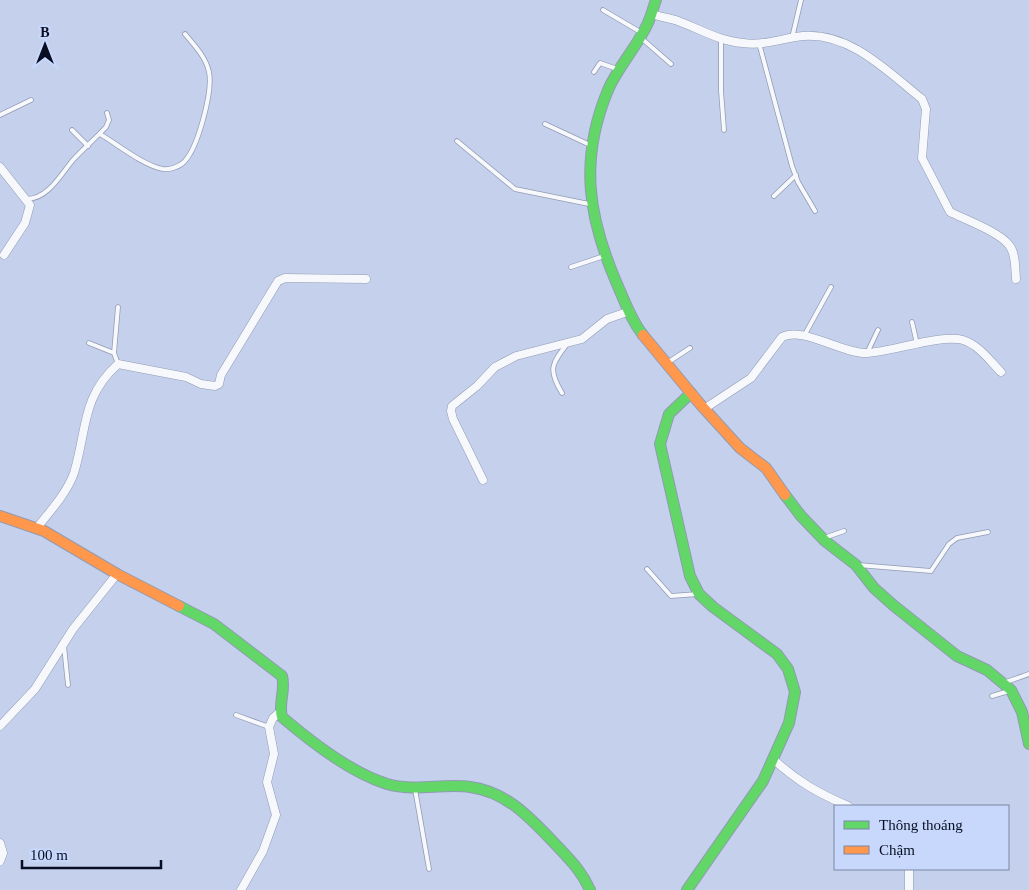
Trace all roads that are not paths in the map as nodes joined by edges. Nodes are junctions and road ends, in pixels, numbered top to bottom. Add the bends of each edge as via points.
1 (656, 0) edge
2 (801, 0) edge
3 (602, 10) dead end
4 (652, 14) junction
5 (184, 34) dead end
6 (641, 35) junction
7 (792, 38) junction
8 (721, 39) junction
9 (759, 43) junction
10 (672, 64) dead end
11 (618, 70) junction
12 (594, 72) dead end
13 (31, 100) dead end
14 (107, 113) dead end
15 (0, 115) edge
16 (545, 124) dead end
17 (72, 130) dead end
18 (724, 130) dead end
19 (100, 134) junction
20 (457, 141) dead end
21 (591, 145) junction
22 (88, 146) junction
23 (0, 166) edge
24 (796, 175) junction
25 (774, 196) dead end
26 (27, 199) junction
27 (591, 204) junction
28 (815, 211) dead end
29 (4, 255) dead end
30 (604, 256) junction
31 (571, 267) dead end
32 (366, 279) dead end
33 (1016, 280) dead end
34 (831, 287) dead end
35 (118, 307) dead end
36 (630, 312) junction
37 (912, 322) dead end
38 (878, 330) dead end
39 (804, 336) junction
40 (89, 343) dead end
41 (568, 343) junction
42 (916, 344) junction
43 (690, 348) dead end
44 (114, 353) junction
45 (867, 353) junction
46 (118, 364) junction
47 (666, 364) junction
48 (1001, 372) dead end
49 (562, 393) dead end
50 (691, 393) junction
51 (704, 409) junction
52 (483, 480) dead end
53 (0, 516) edge
54 (37, 528) junction
55 (844, 531) dead end
56 (988, 532) dead end
57 (822, 538) junction
58 (856, 565) junction
59 (647, 569) dead end
60 (117, 574) junction
61 (699, 594) junction
62 (63, 644) junction
63 (1029, 674) edge
64 (68, 685) dead end
65 (1007, 687) junction
66 (992, 696) dead end
67 (280, 712) junction
68 (236, 715) dead end
69 (0, 726) edge
70 (269, 727) junction
71 (1029, 744) edge
72 (773, 759) junction
73 (415, 789) junction
74 (846, 805) edge
75 (0, 843) edge
76 (0, 861) edge
77 (429, 869) dead end
78 (909, 870) edge
79 (241, 890) edge
80 (590, 890) edge
81 (687, 890) edge
82 (908, 890) edge

1 - 4 street
2 - 7 lane
3 - 6 lane
4 - 6 street
4 - 8 street
5 - 19 lane via 201,54 211,81 204,116 184,162 164,170
6 - 10 lane
6 - 11 street
7 - 9 street
7 - 33 street via 825,37 844,43 861,52 922,99 926,109 922,158 940,189 946,208 1009,245
8 - 9 street via 744,44
8 - 18 lane
9 - 24 lane
11 - 12 lane via 600,63
11 - 21 street via 602,106
13 - 15 lane
14 - 19 lane via 108,122
16 - 21 lane
17 - 22 lane
19 - 22 lane
20 - 27 lane via 514,189
21 - 27 street
22 - 26 lane via 44,192
23 - 26 street
24 - 25 lane
24 - 28 lane
26 - 29 street via 30,205 25,223
27 - 30 street
30 - 31 lane
30 - 36 street
32 - 46 street via 278,280 215,386
34 - 39 lane
35 - 44 lane
36 - 41 street via 607,320 582,339
36 - 47 street via 639,332
37 - 42 lane
38 - 45 lane
39 - 45 street
39 - 51 street via 789,334 782,337 751,378
40 - 44 lane
41 - 49 lane via 555,359 553,367 554,379
41 - 52 street via 516,356 502,363 452,406 454,419
42 - 45 street
42 - 48 street via 964,340 980,350
43 - 47 lane
44 - 46 lane
46 - 54 street via 101,383 87,412 70,483
47 - 50 street
50 - 51 street
50 - 61 street via 670,410 662,426 660,444 684,555
51 - 57 street via 740,448 766,468 801,516
53 - 54 street
54 - 60 street
55 - 57 lane
56 - 58 lane via 957,538 949,544 931,571
57 - 58 street
58 - 65 street via 893,605 957,656 987,670
59 - 61 lane via 671,596
60 - 62 street
60 - 67 street via 214,624 278,671 285,685
61 - 72 street via 777,654 788,668 795,692 794,706
62 - 64 lane
62 - 69 street via 35,689
63 - 65 lane
65 - 66 lane
65 - 71 street via 1022,712
67 - 70 street
67 - 73 street via 290,725 367,775 386,784
68 - 70 lane
70 - 79 street via 274,754 267,782 276,815 263,851
72 - 74 street via 810,789
72 - 81 street via 763,781
73 - 77 lane
73 - 80 street via 470,787 500,796 531,818 572,859
75 - 76 street via 3,853
78 - 82 street

